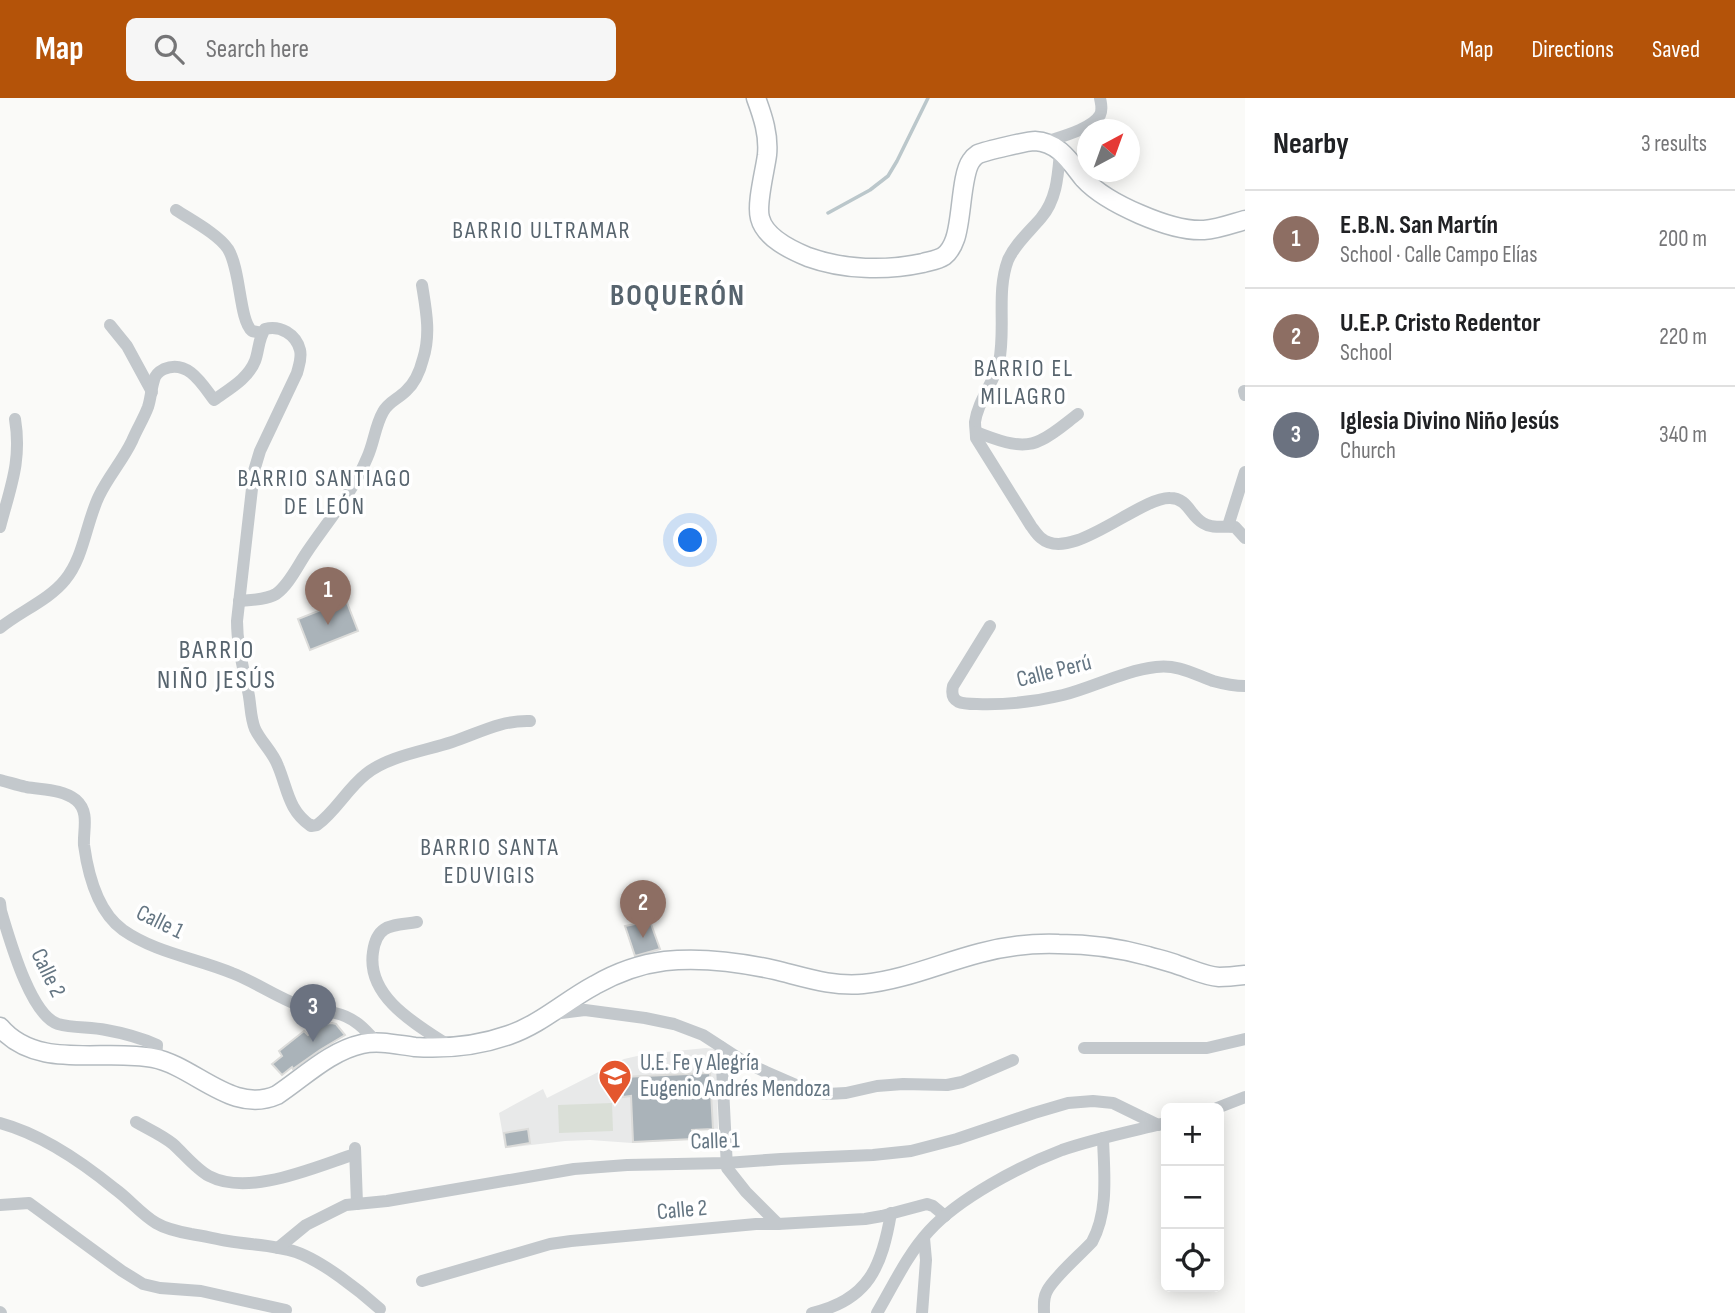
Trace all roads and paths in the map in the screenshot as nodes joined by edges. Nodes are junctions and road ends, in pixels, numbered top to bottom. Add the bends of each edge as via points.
1 (756, 98) edge
2 (1100, 98) edge
3 (1053, 147) junction
4 (176, 210) dead end
5 (1245, 220) edge
6 (422, 285) dead end
7 (110, 325) dead end
8 (262, 333) junction
9 (152, 393) junction
10 (1078, 414) dead end
11 (15, 419) dead end
12 (976, 432) junction
13 (1245, 472) edge
14 (1228, 526) junction
15 (0, 527) edge
16 (1245, 538) edge
17 (239, 601) junction
18 (990, 626) dead end
19 (0, 628) edge
20 (1245, 686) edge
21 (530, 721) dead end
22 (0, 780) edge
23 (0, 903) edge
24 (417, 922) dead end
25 (1245, 975) edge
26 (549, 1015) junction
27 (0, 1027) edge
28 (1245, 1039) edge
29 (377, 1043) junction
30 (721, 1047) junction
31 (452, 1048) junction
32 (1084, 1048) dead end
33 (156, 1058) junction
34 (1013, 1060) dead end
35 (1245, 1097) edge
36 (1224, 1105) edge
37 (136, 1122) dead end
38 (0, 1123) edge
39 (1161, 1124) edge
40 (1161, 1124) edge
41 (1103, 1138) junction
42 (726, 1163) junction
43 (357, 1204) junction
44 (0, 1205) edge
45 (891, 1213) junction
46 (945, 1216) junction
47 (778, 1224) junction
48 (924, 1238) junction
49 (278, 1248) junction
50 (422, 1281) dead end
51 (380, 1309) dead end
52 (286, 1310) dead end
53 (811, 1313) edge
54 (877, 1313) edge
55 (922, 1313) edge
56 (1044, 1313) edge

1 - 3 main road via 767,136 759,209 764,228 780,243 828,263 892,267 945,256 955,241 966,174 974,157 1034,141
2 - 3 street via 1099,116
3 - 5 main road via 1085,180 1141,215 1201,230
3 - 12 street via 1058,176 1051,204 1005,270 999,359 975,423
4 - 8 street via 228,248 246,322 252,331
6 - 17 street via 428,331 418,375 383,411 366,460 347,495 280,590 267,598
7 - 9 street
8 - 9 street via 253,366 215,400 186,368 157,374
8 - 17 street via 281,328 296,342 300,361 254,471
9 - 19 street via 131,444 98,497 65,581
10 - 12 street via 1032,444 1004,442
11 - 15 street via 18,451
12 - 14 street via 1031,526 1048,543 1068,543 1156,500 1170,498 1181,500 1203,524
13 - 14 street
14 - 16 street
17 - 21 street via 237,636 251,718 276,761 290,803 311,826 382,764 488,727
18 - 20 street, Calle Perú via 953,686 954,699 961,704 1034,701 1171,666
22 - 29 street, Calle 1 via 57,791 79,802 84,809 86,859 93,883 104,908 124,930 309,1009 349,1017
23 - 33 street, Calle 2 via 21,973 47,1018 144,1040 157,1045
24 - 31 street via 380,931 373,951 375,979 395,1007
25 - 26 main road via 1218,977 1118,949 1061,944 1003,947 905,976 844,985 720,961 663,961 595,985
26 - 30 street via 585,1010 645,1018 691,1029
26 - 31 main road via 508,1036
27 - 33 main road via 16,1042 44,1053
28 - 32 street via 1207,1048
29 - 31 main road
29 - 33 main road via 330,1057 277,1095 255,1100 221,1092
30 - 34 street via 765,1072 827,1094 903,1084 947,1085
30 - 42 street
35 - 36 street
37 - 43 street via 170,1142 209,1176 230,1181 284,1178 355,1151
38 - 49 street via 62,1152 155,1223 190,1234
39 - 42 street, Calle 1 via 1113,1103 1068,1103 911,1151
40 - 41 street
41 - 46 street via 1060,1151 1006,1176
41 - 56 street via 1104,1198 1097,1234 1046,1292
42 - 43 street, Calle 1 via 574,1169
42 - 47 street via 746,1192
43 - 49 street, Calle 1 via 306,1225
44 - 52 street via 29,1203 143,1284 201,1290
45 - 46 street, Calle 2 via 927,1204
45 - 47 street, Calle 2
45 - 53 street via 881,1258 867,1282 844,1301
46 - 48 street
47 - 50 street, Calle 2 via 571,1241
48 - 54 street
48 - 55 street
49 - 51 street via 316,1262

